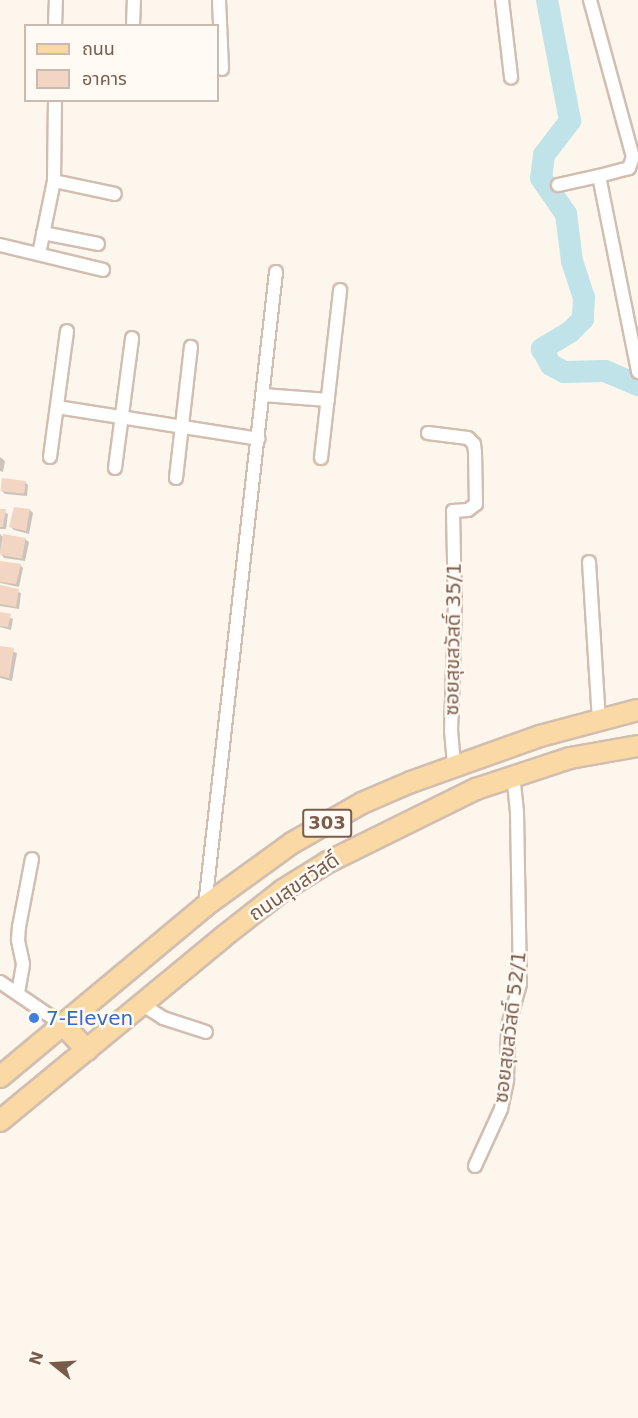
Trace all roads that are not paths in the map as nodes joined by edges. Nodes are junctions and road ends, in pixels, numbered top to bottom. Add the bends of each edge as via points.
1 (56, 0) edge
2 (134, 0) edge
3 (219, 0) edge
4 (502, 0) edge
5 (590, 0) edge
6 (55, 24) edge
7 (133, 24) edge
8 (222, 69) dead end
9 (511, 77) dead end
10 (55, 102) edge
11 (599, 176) junction
12 (54, 181) junction
13 (558, 185) dead end
14 (115, 194) dead end
15 (43, 233) junction
16 (98, 244) dead end
17 (0, 245) edge
18 (39, 254) junction
19 (103, 270) dead end
20 (276, 272) dead end
21 (340, 290) dead end
22 (67, 331) dead end
23 (132, 338) dead end
24 (191, 347) dead end
25 (638, 372) edge
26 (263, 395) junction
27 (328, 400) junction
28 (57, 407) junction
29 (122, 417) junction
30 (182, 427) junction
31 (428, 433) dead end
32 (258, 439) junction
33 (50, 457) dead end
34 (321, 458) dead end
35 (115, 468) dead end
36 (176, 478) dead end
37 (589, 562) dead end
38 (638, 710) edge
39 (598, 719) junction
40 (638, 746) edge
41 (454, 767) junction
42 (513, 776) junction
43 (32, 859) dead end
44 (205, 906) junction
45 (0, 982) edge
46 (18, 993) junction
47 (143, 1005) junction
48 (63, 1024) junction
49 (206, 1032) dead end
50 (87, 1050) junction
51 (0, 1077) edge
52 (0, 1120) edge
53 (476, 1166) dead end

1 - 6 street
2 - 7 street
3 - 8 street
4 - 9 street
5 - 11 street via 633,157 629,168
10 - 12 street
11 - 13 street
11 - 25 street
12 - 14 street
12 - 15 street
15 - 16 street
15 - 18 street
17 - 18 street
18 - 19 street
20 - 26 street
21 - 27 street
22 - 28 street
23 - 29 street
24 - 30 street
26 - 27 street
26 - 32 street
27 - 34 street
28 - 29 street
28 - 33 street
29 - 30 street
29 - 35 street
30 - 32 street
30 - 36 street
31 - 41 street, ซอยสุขสวัสดิ์ 35/1 via 468,438 474,444 476,504 468,510 453,511
32 - 44 street
37 - 39 street
38 - 39 main road, ถนนสุขสวัสดิ์ / 303
39 - 41 main road, ถนนสุขสวัสดิ์ / 303
40 - 42 main road, ถนนสุขสวัสดิ์ / 303 via 570,758
41 - 44 main road, ถนนสุขสวัสดิ์ / 303 via 362,803 292,843
42 - 47 main road, ถนนสุขสวัสดิ์ / 303 via 436,808 328,862 257,910
42 - 53 street, ซอยสุขสวัสดิ์ 52/1 via 518,813 520,984 508,1026 507,1080 501,1109
43 - 46 street via 19,927 23,964
44 - 48 main road, ถนนสุขสวัสดิ์ / 303
45 - 46 street
46 - 48 street
47 - 49 street via 163,1018
47 - 50 main road, ถนนสุขสวัสดิ์ / 303
48 - 50 main road
48 - 51 main road, ถนนสุขสวัสดิ์ / 303
50 - 52 main road, ถนนสุขสวัสดิ์ / 303

